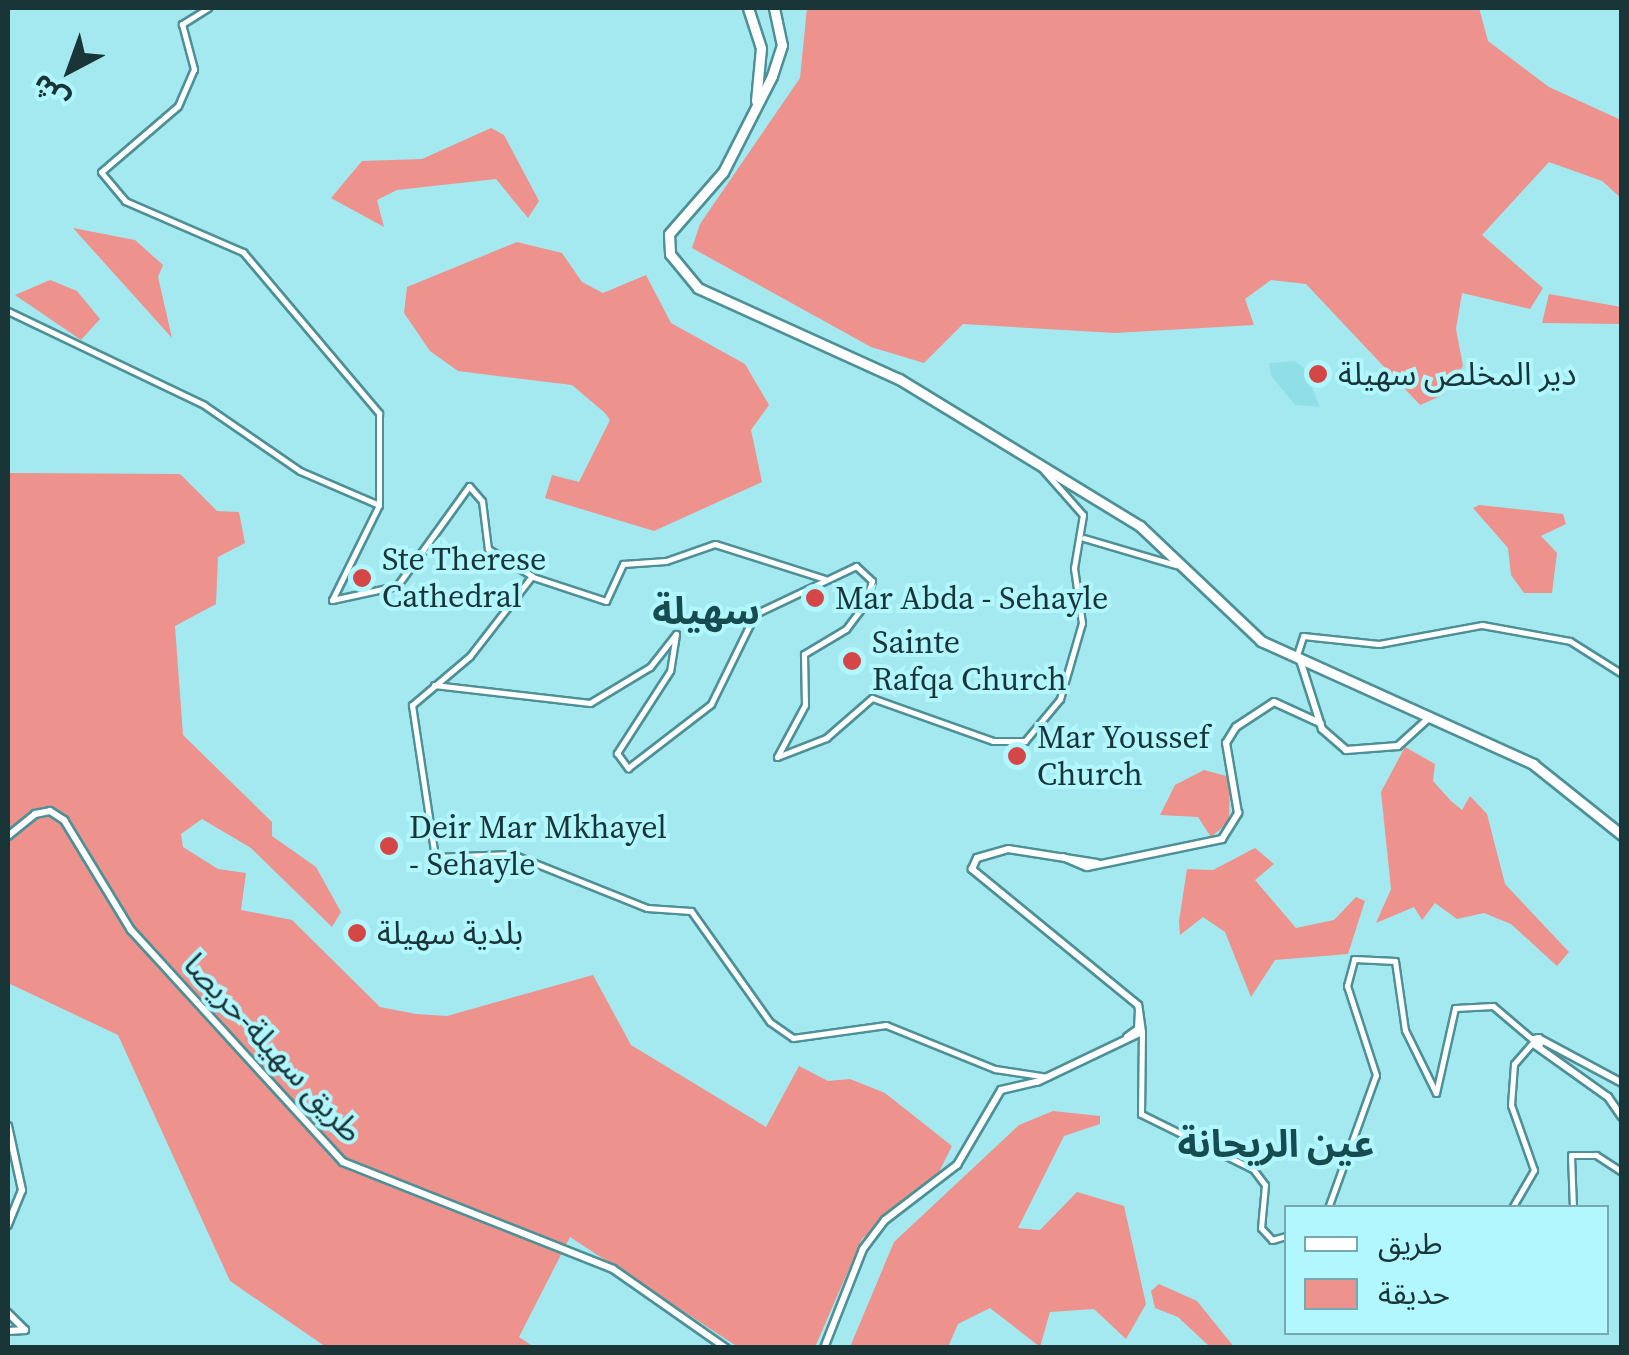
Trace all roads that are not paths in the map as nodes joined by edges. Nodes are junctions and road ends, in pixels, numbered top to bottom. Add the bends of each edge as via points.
1 (208, 8) edge
2 (748, 8) edge
3 (774, 8) edge
4 (760, 68) junction
5 (772, 76) junction
6 (754, 108) junction
7 (8, 311) edge
8 (1038, 464) junction
9 (379, 506) junction
10 (1084, 538) junction
11 (1182, 566) junction
12 (532, 576) junction
13 (825, 579) junction
14 (1298, 659) junction
15 (1622, 674) edge
16 (431, 685) junction
17 (1430, 717) junction
18 (1320, 723) junction
19 (1622, 835) edge
20 (8, 836) edge
21 (1138, 1033) junction
22 (1536, 1042) junction
23 (1048, 1077) junction
24 (1622, 1083) edge
25 (1622, 1116) edge
26 (8, 1126) edge
27 (1622, 1172) edge
28 (1329, 1205) edge
29 (1513, 1205) edge
30 (1573, 1205) edge
31 (8, 1225) edge
32 (1284, 1237) edge
33 (8, 1312) edge
34 (8, 1331) edge
35 (726, 1348) edge
36 (824, 1348) edge

1 - 9 street via 182,24 194,69 178,106 140,144 104,162 102,177 125,201 227,241 264,273 379,413
2 - 4 highway
3 - 5 highway via 782,45
4 - 5 highway
4 - 6 highway
5 - 6 highway
6 - 8 highway via 723,172 668,234 670,254 686,276 726,306 876,366
7 - 9 street via 204,405 300,470
8 - 10 street via 1081,509
8 - 11 highway via 1140,526
9 - 12 street via 332,588 335,602 397,586 469,486 482,501 488,550
10 - 11 street
10 - 13 street via 1074,568 1082,623 1066,679 1043,727 1017,744 872,698 826,738 778,758 805,705 802,658 852,624 872,582 856,566
11 - 14 highway via 1252,634
12 - 13 street via 606,601 623,564 666,561 715,544
12 - 16 street via 470,656
13 - 16 street via 755,614 711,704 628,768 618,754 673,664 673,633 650,667 590,703 565,706
14 - 15 street via 1303,636 1379,644 1482,625 1570,640
14 - 17 highway
14 - 18 main road
16 - 23 street via 410,718 435,857 512,854 646,908 691,911 770,1022 793,1038 886,1025 995,1069
17 - 18 main road via 1398,746 1359,752 1336,745
17 - 19 highway via 1546,771
18 - 21 main road via 1274,702 1231,733 1238,813 1222,839 1077,866 1062,856 1008,849 977,858 972,869 1138,1004
20 - 35 main road, طريق سهيلة-حريصا via 35,814 50,811 64,820 131,930 342,1162 612,1269
21 - 23 main road
21 - 32 street via 1146,1042 1141,1114 1253,1169 1264,1180 1261,1228 1272,1240
22 - 24 main road
22 - 25 main road via 1544,1055 1595,1086
22 - 28 street via 1493,1006 1455,1008 1436,1093 1405,1030 1395,961 1354,960 1346,986 1376,1075
22 - 29 street via 1514,1064 1511,1106 1534,1162
23 - 36 main road via 1002,1090 957,1165 885,1220 854,1267
26 - 31 main road via 22,1200
27 - 30 street via 1596,1155 1571,1155
33 - 34 main road via 25,1330

